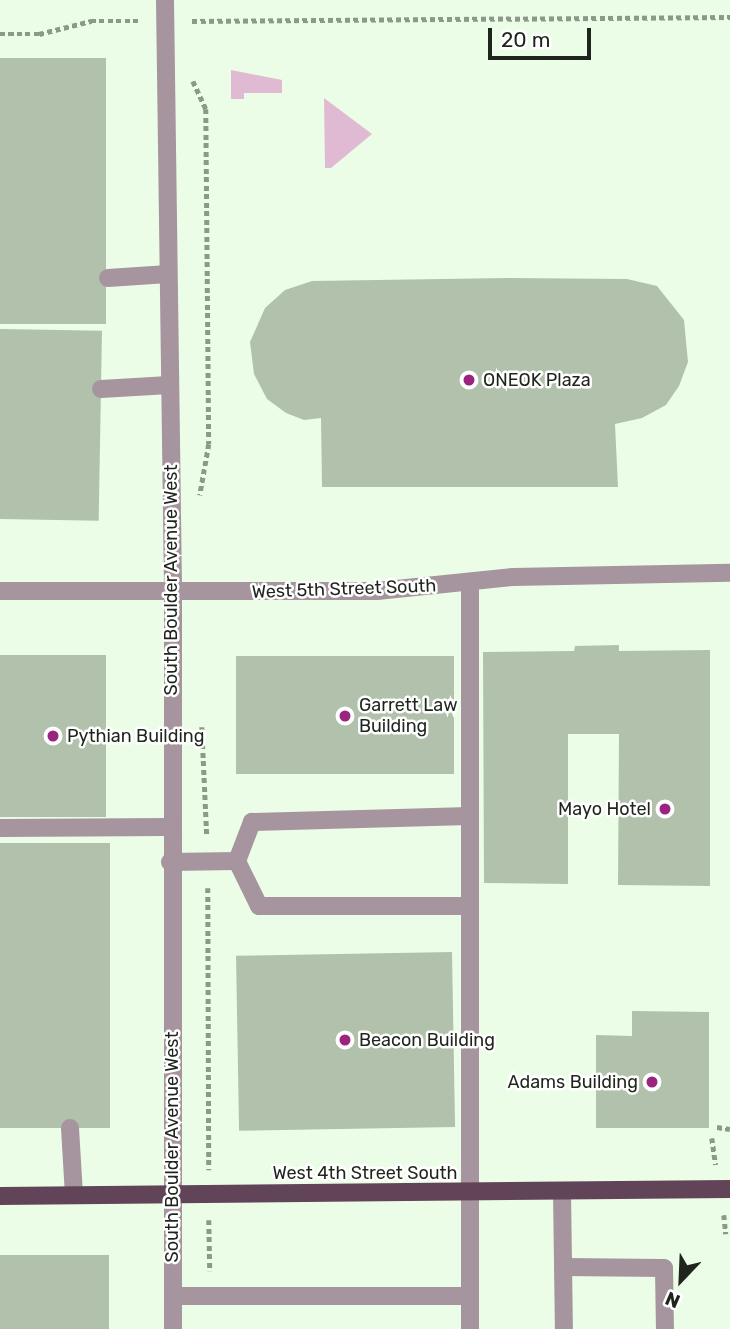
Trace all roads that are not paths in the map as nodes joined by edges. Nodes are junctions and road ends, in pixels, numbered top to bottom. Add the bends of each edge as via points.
1 (165, 0) edge
2 (168, 274) junction
3 (107, 278) dead end
4 (169, 385) junction
5 (101, 389) dead end
6 (730, 573) edge
7 (470, 583) junction
8 (0, 591) edge
9 (173, 591) junction
10 (469, 816) junction
11 (170, 827) junction
12 (0, 828) edge
13 (237, 861) junction
14 (170, 862) junction
15 (468, 906) junction
16 (71, 1128) dead end
17 (730, 1189) edge
18 (562, 1192) junction
19 (471, 1194) junction
20 (74, 1195) junction
21 (174, 1195) junction
22 (0, 1196) edge
23 (563, 1267) junction
24 (173, 1296) junction
25 (469, 1296) junction
26 (173, 1329) edge
27 (470, 1329) edge
28 (564, 1329) edge
29 (665, 1329) edge

1 - 2 street, South Boulder Avenue West
2 - 3 street
2 - 4 street, South Boulder Avenue West
4 - 5 street
4 - 9 street, South Boulder Avenue West
6 - 7 street, West 5th Street South via 513,577
7 - 9 street, West 5th Street South via 377,591
7 - 10 street
8 - 9 street, West 5th Street South
9 - 11 street, South Boulder Avenue West
10 - 13 street via 252,822
10 - 15 street
11 - 12 street
11 - 14 street, South Boulder Avenue West
13 - 14 street
13 - 15 street via 259,906
14 - 21 street, South Boulder Avenue West
15 - 19 street
16 - 20 street
17 - 18 main road, West 4th Street South
18 - 19 main road, West 4th Street South
18 - 23 street
19 - 21 main road, West 4th Street South
19 - 25 street
20 - 21 main road, West 4th Street South
20 - 22 main road, West 4th Street South
21 - 24 street, South Boulder Avenue West
23 - 28 street
23 - 29 street via 664,1268
24 - 25 street
24 - 26 street, South Boulder Avenue West
25 - 27 street

